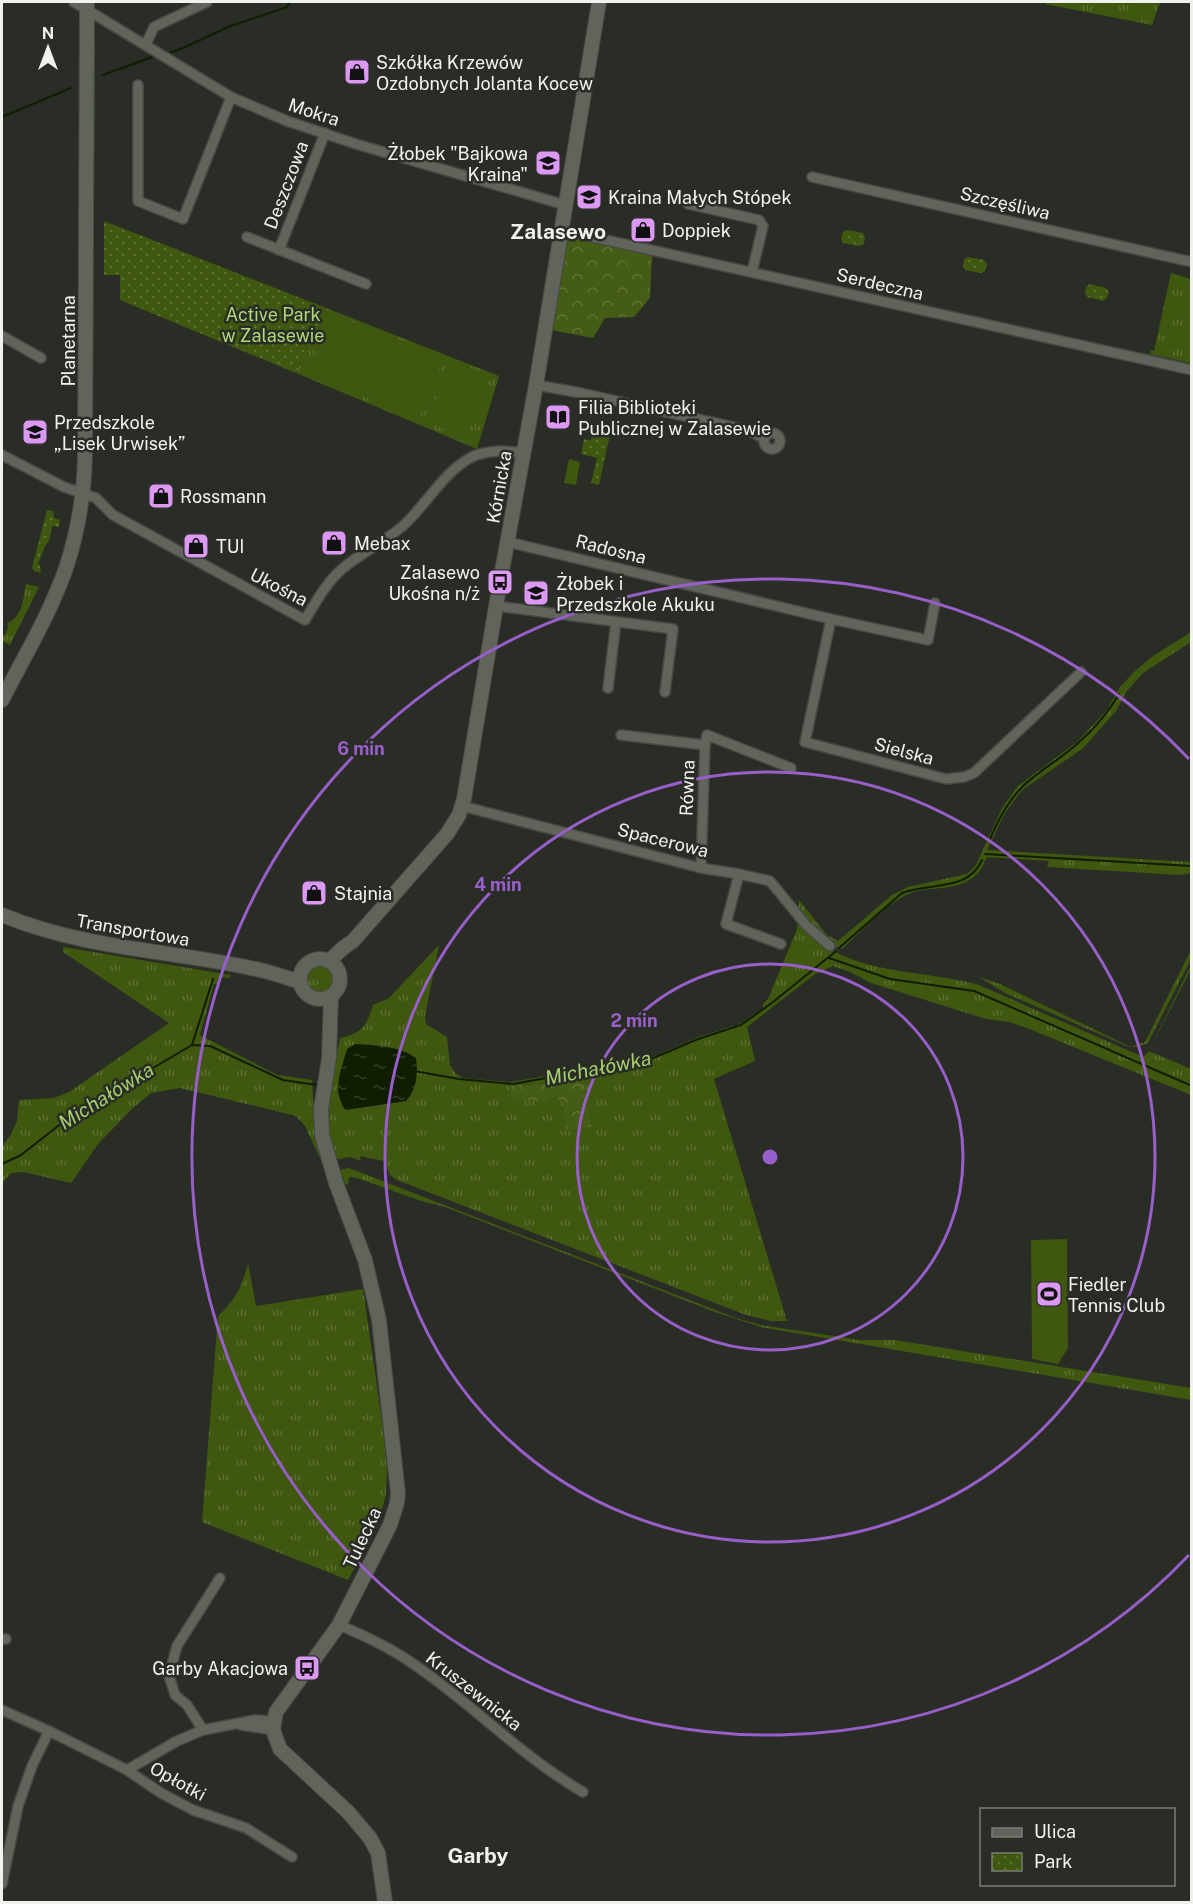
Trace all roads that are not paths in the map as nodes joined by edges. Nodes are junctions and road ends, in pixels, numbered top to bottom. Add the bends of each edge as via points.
1 (74, 2) edge
2 (207, 2) edge
3 (599, 2) edge
4 (87, 6) edge
5 (146, 44) junction
6 (138, 85) dead end
7 (231, 97) junction
8 (325, 132) junction
9 (812, 177) dead end
10 (688, 204) dead end
11 (565, 205) junction
12 (561, 230) junction
13 (247, 237) dead end
14 (279, 250) junction
15 (1191, 262) edge
16 (752, 272) junction
17 (366, 284) dead end
18 (2, 336) edge
19 (42, 358) dead end
20 (1191, 370) edge
21 (536, 386) junction
22 (764, 438) dead end
23 (524, 453) junction
24 (2, 455) edge
25 (83, 494) junction
26 (508, 542) junction
27 (935, 603) dead end
28 (497, 606) junction
29 (831, 619) junction
30 (615, 622) junction
31 (1081, 672) dead end
32 (608, 688) dead end
33 (665, 693) dead end
34 (2, 700) edge
35 (621, 735) dead end
36 (705, 745) junction
37 (791, 768) dead end
38 (462, 806) junction
39 (700, 868) junction
40 (739, 874) junction
41 (2, 915) edge
42 (781, 945) dead end
43 (830, 946) dead end
44 (333, 965) junction
45 (301, 976) junction
46 (324, 998) junction
47 (220, 1578) dead end
48 (339, 1625) junction
49 (2, 1710) edge
50 (273, 1726) junction
51 (203, 1730) junction
52 (49, 1731) junction
53 (127, 1770) junction
54 (583, 1792) dead end
55 (292, 1857) dead end
56 (2, 1884) edge
57 (385, 1902) edge

1 - 4 street, Mokra
2 - 5 street via 154,27
3 - 11 street, Kórnicka
4 - 5 street, Mokra
4 - 25 street, Planetarna
5 - 7 street, Mokra
6 - 7 street via 138,201 183,219
7 - 8 street, Mokra via 292,124
8 - 11 street, Mokra
8 - 14 street, Deszczowa
9 - 15 street, Szczęśliwa
10 - 16 street via 759,220 763,226
11 - 12 street, Kórnicka
12 - 16 street, Serdeczna
12 - 21 street, Kórnicka
13 - 14 street, Deszczowa
14 - 17 street, Deszczowa
16 - 20 street, Serdeczna
18 - 19 street
21 - 22 street via 747,429
21 - 23 street, Kórnicka
23 - 25 street, Ukośna via 489,451 460,465 405,524 335,575 305,620 113,515 96,498
23 - 26 street, Kórnicka
24 - 25 street
25 - 34 street, Planetarna via 65,570
26 - 28 street, Kórnicka
26 - 29 street, Radosna
27 - 29 street, Radosna via 928,640
28 - 30 street
28 - 38 street, Kórnicka
29 - 31 street, Sielska via 805,742 946,779 974,773
30 - 32 street
30 - 33 street via 673,629
35 - 36 street, Równa
36 - 37 street, Równa via 707,735
36 - 39 street, Równa
38 - 39 street, Spacerowa
38 - 44 street, Kórnicka via 447,834
39 - 40 street, Spacerowa
40 - 42 street via 726,924
40 - 43 street, Spacerowa via 770,881 806,925
41 - 45 street, Transportowa via 74,939
44 - 45 street via 317,959 311,961
44 - 46 street via 340,974 340,985
45 - 46 street via 306,993
46 - 48 street, Tulecka via 329,1035 322,1135 366,1260 376,1304 398,1485 390,1525
47 - 51 street via 177,1646 170,1676 175,1695 187,1705
48 - 50 street, Tulecka via 280,1706
48 - 54 street, Kruszewnicka via 409,1660 548,1770
49 - 52 street, Opłotki
50 - 51 street via 255,1720
50 - 57 street via 280,1749 348,1812 376,1847
51 - 53 street
52 - 53 street, Opłotki
52 - 56 street via 18,1806
53 - 55 street, Opłotki via 192,1810 246,1828

